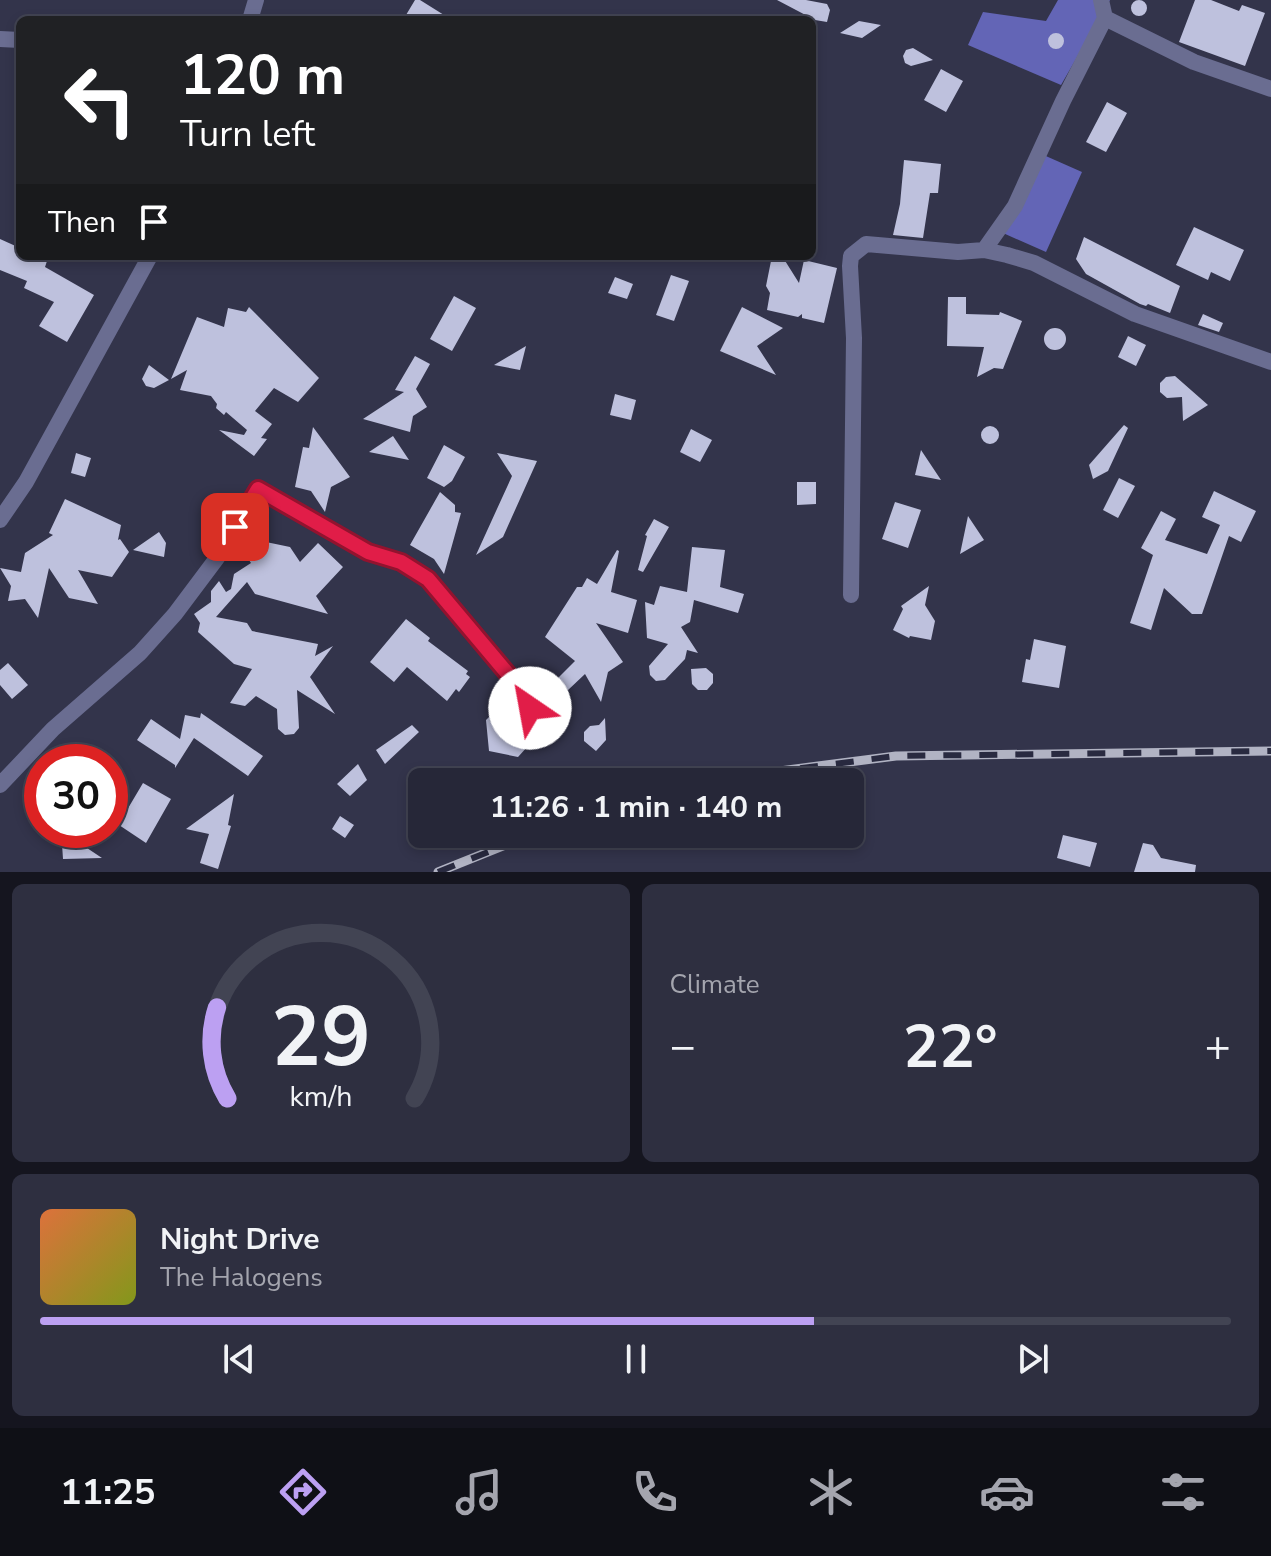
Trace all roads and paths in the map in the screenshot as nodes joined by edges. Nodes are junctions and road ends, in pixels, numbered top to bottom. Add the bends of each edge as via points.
1 (1101, 0) edge
2 (1105, 18) junction
3 (1271, 89) edge
4 (984, 250) junction
5 (148, 260) edge
6 (1271, 362) edge
7 (0, 520) edge
8 (851, 595) dead end
9 (542, 734) dead end
10 (0, 785) edge

1 - 2 street
2 - 3 street via 1194,62
2 - 4 street via 1015,206
4 - 6 street via 1034,263 1135,314
4 - 8 street via 866,244 851,256
5 - 7 street
9 - 10 street via 512,679 428,579 401,562 368,552 258,489 217,558 175,614

